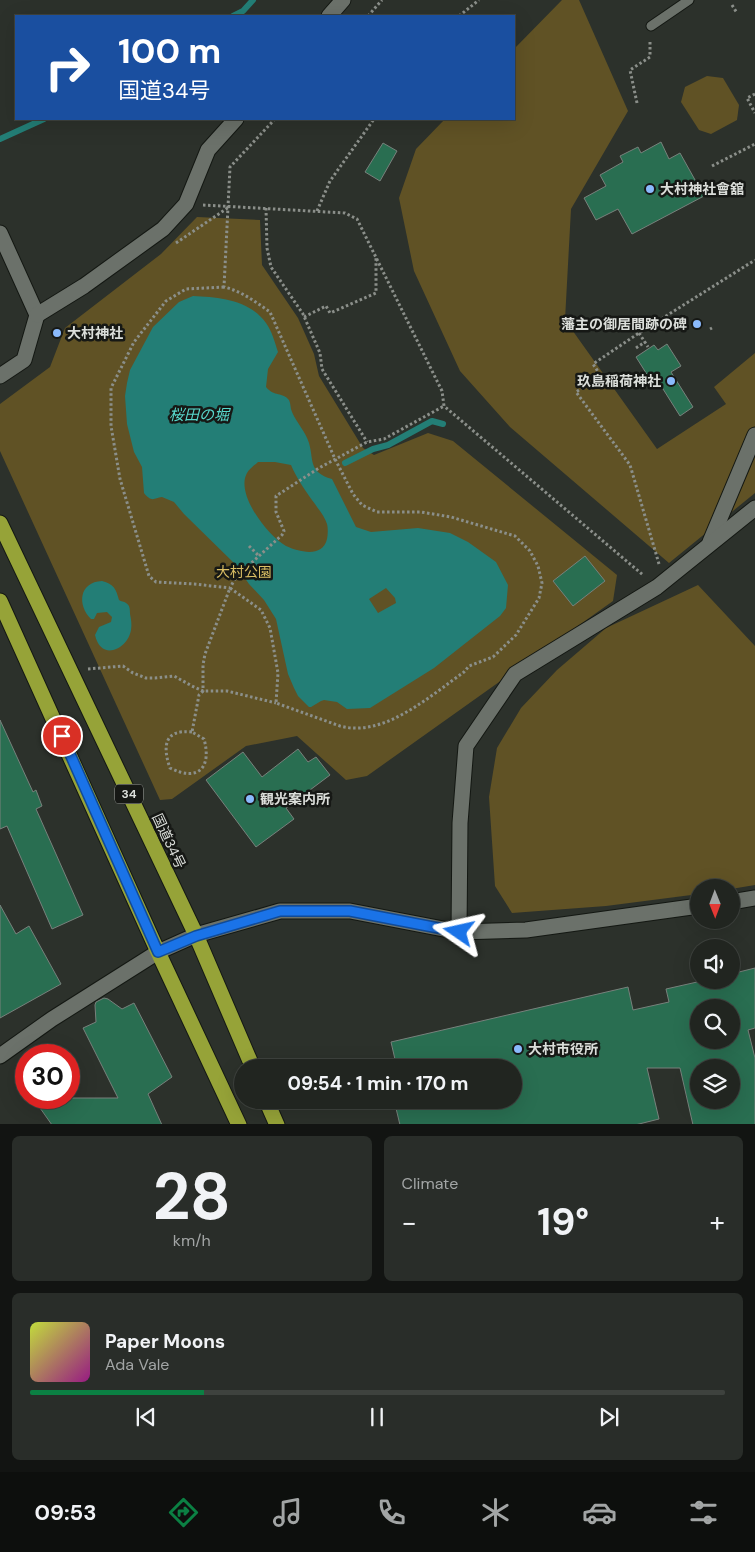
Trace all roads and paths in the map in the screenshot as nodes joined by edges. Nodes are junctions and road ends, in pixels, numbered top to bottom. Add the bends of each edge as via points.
1 (343, 0) edge
2 (382, 0) edge
3 (479, 0) edge
4 (689, 0) edge
5 (732, 5) dead end
6 (737, 13) dead end
7 (329, 15) edge
8 (369, 15) edge
9 (460, 15) edge
10 (651, 26) joint
11 (755, 94) edge
12 (637, 103) dead end
13 (755, 113) edge
14 (235, 120) edge
15 (273, 120) edge
16 (373, 120) edge
17 (755, 144) edge
18 (712, 166) dead end
19 (186, 204) junction
20 (229, 206) junction
21 (266, 208) junction
22 (317, 211) junction
23 (0, 233) edge
24 (376, 258) junction
25 (755, 260) edge
26 (224, 287) junction
27 (37, 315) junction
28 (304, 317) junction
29 (639, 333) junction
30 (645, 342) junction
31 (648, 347) dead end
32 (636, 348) dead end
33 (0, 376) edge
34 (444, 406) junction
35 (755, 435) edge
36 (367, 442) junction
37 (335, 459) junction
38 (755, 508) edge
39 (0, 523) edge
40 (710, 543) junction
41 (249, 546) dead end
42 (259, 556) junction
43 (660, 584) junction
44 (230, 588) junction
45 (0, 601) edge
46 (70, 671) junction
47 (203, 691) junction
48 (276, 703) junction
49 (192, 732) junction
50 (755, 898) edge
51 (740, 900) edge
52 (690, 907) edge
53 (459, 932) junction
54 (196, 936) junction
55 (158, 952) junction
56 (0, 1056) edge
57 (249, 1059) edge
58 (270, 1109) edge
59 (239, 1124) edge
60 (277, 1124) edge

1 - 7 street
2 - 8 path
3 - 9 path
4 - 10 lane
5 - 6 path
10 - 12 path via 650,57 630,70
11 - 13 path via 747,98
14 - 19 street via 208,150
15 - 20 path via 230,167
16 - 22 path via 330,181
17 - 18 path
19 - 20 path
19 - 27 street via 163,229 84,286
20 - 21 path
20 - 26 path
21 - 22 path
21 - 28 path via 271,267
22 - 24 path via 345,213 357,219
23 - 27 street
24 - 28 path via 376,292 330,314 326,306
24 - 34 path via 442,391
25 - 29 path
26 - 37 path via 233,289 270,312
26 - 44 path via 186,289 160,308 134,342 111,388 111,426 120,480 149,576 156,582
27 - 33 street via 24,360
28 - 36 path via 320,353 322,369
29 - 30 path
29 - 43 path via 593,364 601,376 576,392 630,465
30 - 31 path
30 - 32 path
34 - 36 path via 384,439
34 - 43 path
35 - 40 street
36 - 37 path
37 - 42 path via 276,496 276,512 284,531
37 - 48 path via 353,494 362,504 377,512 421,512 451,517 515,536 530,551 538,566 542,582 539,598 516,634 493,657 469,666 390,721 365,728 349,728
38 - 40 street
39 - 46 highway, 国道34号 / 34
40 - 43 street
41 - 42 path
42 - 44 path via 236,577
43 - 53 street via 515,674 466,746 460,822
44 - 47 path via 205,654
44 - 48 path via 261,610 270,628 278,673
45 - 55 highway
46 - 47 path via 123,666 146,678 174,676
46 - 54 highway, 国道34号 / 34
47 - 48 path via 227,691
47 - 49 path via 199,695
49 - 49 path via 204,739 207,761 200,770 191,774 180,773 170,768 166,744 172,734
50 - 51 street
52 - 53 street via 526,930
53 - 54 street via 350,911 280,911
54 - 55 street
54 - 57 highway, 国道34号 / 34
55 - 56 street
55 - 59 highway
58 - 60 highway

